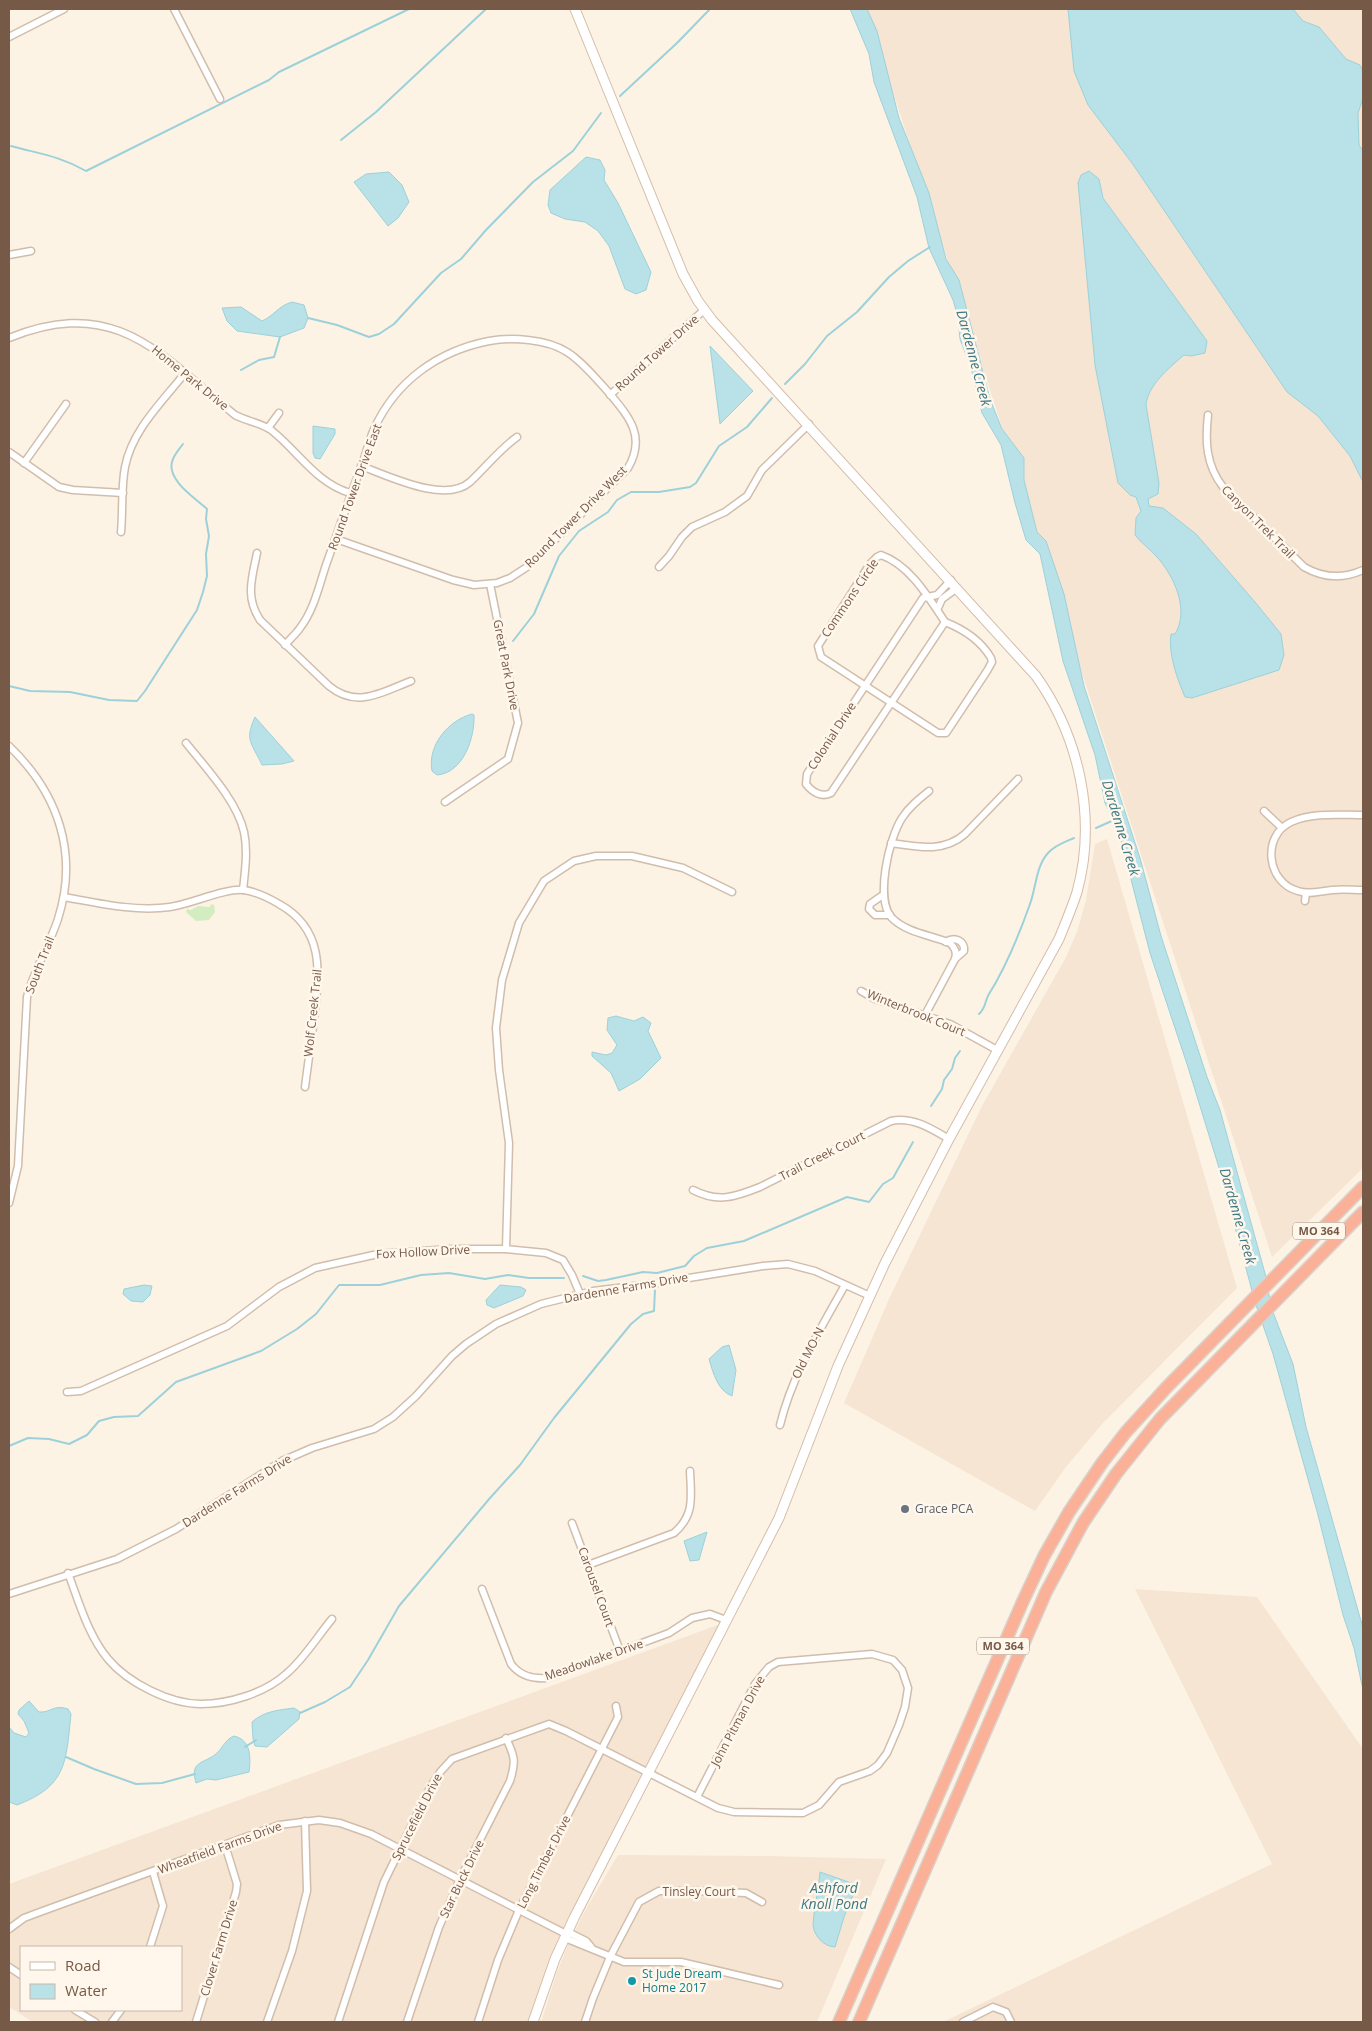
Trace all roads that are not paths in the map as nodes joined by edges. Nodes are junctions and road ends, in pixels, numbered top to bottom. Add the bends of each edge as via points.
1 (64, 9) edge
2 (174, 9) edge
3 (575, 9) edge
4 (9, 37) edge
5 (220, 99) dead end
6 (31, 251) dead end
7 (9, 255) edge
8 (704, 310) junction
9 (9, 338) edge
10 (185, 373) junction
11 (610, 395) junction
12 (66, 404) dead end
13 (279, 413) dead end
14 (1208, 415) dead end
15 (809, 424) junction
16 (268, 428) junction
17 (517, 437) dead end
18 (9, 452) edge
19 (24, 463) junction
20 (361, 466) junction
21 (123, 493) junction
22 (350, 493) junction
23 (121, 532) dead end
24 (336, 538) junction
25 (257, 553) dead end
26 (659, 567) dead end
27 (1363, 570) edge
28 (490, 584) junction
29 (954, 584) junction
30 (928, 596) junction
31 (938, 608) junction
32 (945, 622) junction
33 (285, 645) junction
34 (411, 681) dead end
35 (865, 686) junction
36 (890, 704) junction
37 (186, 743) dead end
38 (9, 746) edge
39 (1018, 779) dead end
40 (929, 791) dead end
41 (445, 802) dead end
42 (1264, 811) dead end
43 (1363, 815) edge
44 (1282, 828) junction
45 (892, 843) junction
46 (243, 890) junction
47 (1363, 890) edge
48 (732, 892) dead end
49 (1306, 893) junction
50 (883, 895) junction
51 (64, 896) junction
52 (1305, 901) dead end
53 (890, 915) junction
54 (861, 990) dead end
55 (925, 1015) junction
56 (997, 1050) junction
57 (305, 1087) dead end
58 (949, 1139) junction
59 (1363, 1187) edge
60 (693, 1190) dead end
61 (9, 1203) edge
62 (1363, 1212) edge
63 (506, 1249) junction
64 (845, 1285) junction
65 (580, 1294) junction
66 (870, 1296) junction
67 (67, 1392) dead end
68 (780, 1425) dead end
69 (690, 1471) dead end
70 (572, 1523) dead end
71 (588, 1566) junction
72 (68, 1573) junction
73 (482, 1589) dead end
74 (9, 1594) edge
75 (332, 1619) dead end
76 (726, 1620) junction
77 (620, 1651) junction
78 (616, 1706) dead end
79 (506, 1738) junction
80 (602, 1749) junction
81 (647, 1772) junction
82 (697, 1797) junction
83 (305, 1820) junction
84 (225, 1845) junction
85 (400, 1849) junction
86 (153, 1872) junction
87 (460, 1879) junction
88 (762, 1902) dead end
89 (519, 1910) junction
90 (9, 1929) edge
91 (566, 1935) junction
92 (150, 1946) edge
93 (610, 1957) junction
94 (9, 1967) edge
95 (20, 1974) edge
96 (779, 1985) dead end
97 (78, 2011) edge
98 (120, 2011) edge
99 (94, 2022) edge
100 (112, 2022) edge
101 (196, 2022) edge
102 (267, 2022) edge
103 (338, 2022) edge
104 (407, 2022) edge
105 (478, 2022) edge
106 (533, 2022) edge
107 (585, 2022) edge
108 (839, 2022) edge
109 (859, 2022) edge
110 (963, 2022) edge
111 (1011, 2022) edge

1 - 4 street
2 - 5 street
3 - 8 main road via 682,274
6 - 7 street
8 - 11 street, Round Tower Drive
8 - 15 main road
9 - 10 street, Home Park Drive via 50,325 92,324 144,341
10 - 16 street, Home Park Drive via 235,415
10 - 21 street via 137,437 125,466
11 - 20 street, Round Tower Drive East via 578,360 550,344 497,340 465,346 430,363 408,380 381,417
11 - 28 street, Round Tower Drive West via 632,424 636,435 635,452 628,468 527,567 510,578
12 - 19 street
13 - 16 street
14 - 27 street, Canyon Trek Trail via 1210,466 1229,494 1310,571 1338,576
15 - 26 street via 762,470 748,496 725,512 692,527
15 - 29 main road
16 - 22 street, Home Park Drive via 316,474
17 - 20 street via 468,484 445,492
18 - 19 street
19 - 21 street via 59,487
20 - 22 street, Round Tower Drive East
21 - 23 street
22 - 24 street, Round Tower Drive East
24 - 28 street, Round Tower Drive West via 453,580 474,585
24 - 33 street, Round Tower Drive East via 306,618
25 - 33 street via 251,588 254,610
28 - 41 street, Great Park Drive via 518,723 508,759
29 - 30 street, Colonial Drive via 938,595
29 - 31 street
29 - 56 main road via 1052,697 1070,741 1081,780 1085,812 1085,843 1071,911 1059,939
30 - 31 street, Commons Circle
30 - 35 street, Colonial Drive via 923,598
30 - 35 street, Commons Circle via 904,568 887,557 876,557 870,564 818,646 821,657
31 - 32 street, Commons Circle
32 - 36 street, Colonial Drive
32 - 36 street, Commons Circle via 972,637 989,654 992,662 951,727 946,733 938,733
33 - 34 street via 329,686 347,696 366,698
35 - 36 street, Commons Circle
35 - 36 street, Colonial Drive via 807,774 808,787 822,795 831,793
37 - 46 street via 240,819 246,844
38 - 51 street, South Trail via 33,772 58,816 65,852
39 - 45 street via 956,840 929,848
40 - 45 street via 902,818
42 - 44 street
43 - 44 street via 1308,817 1292,821
44 - 49 street via 1272,846 1275,873 1291,889
45 - 50 street
46 - 51 street via 169,908 110,905
46 - 57 street, Wolf Creek Trail via 265,896 296,916 315,947 318,981
47 - 49 street
48 - 63 street via 683,868 632,856 596,856 574,862 544,882 519,923 502,980 496,1028 498,1070 509,1143
49 - 52 street
50 - 53 street
50 - 53 street via 869,908 875,915
51 - 61 street, South Trail via 27,997 18,1166
53 - 55 street via 906,928 954,948 955,959
54 - 55 street, Winterbrook Court via 875,999
55 - 56 street, Winterbrook Court via 958,1027
56 - 58 main road
58 - 60 street, Trail Creek Court via 922,1124 898,1119 741,1194 706,1197
58 - 66 main road
59 - 108 highway, MO 364 via 1152,1402 1126,1432 1058,1530 1023,1600
62 - 109 highway, MO 364 via 1142,1441 1105,1490 1073,1541 1040,1604
63 - 65 street, Fox Hollow Drive via 546,1253 563,1260
63 - 67 street, Fox Hollow Drive via 378,1254 315,1268 279,1287 227,1326 81,1391
64 - 65 street, Dardenne Farms Drive via 815,1271 788,1264
64 - 66 street, Dardenne Farms Drive
64 - 68 street, Old MO-N via 799,1370 787,1397
65 - 72 street, Dardenne Farms Drive via 541,1304 496,1324 452,1356 394,1417 374,1429 282,1461 176,1529 117,1558
66 - 76 main road via 838,1366 779,1518
69 - 71 street via 691,1499 683,1526 674,1533
70 - 71 street, Carousel Court
71 - 77 street, Carousel Court
72 - 74 street, Dardenne Farms Drive
72 - 75 street via 88,1627 118,1670 159,1695 193,1703 236,1699 261,1690 286,1675
73 - 77 street, Meadowlake Drive via 510,1664 524,1675 547,1678
76 - 77 street, Meadowlake Drive via 710,1614 692,1618 668,1633
76 - 81 main road
78 - 80 street, Long Timber Drive via 618,1717
79 - 80 street, Sprucefield Drive via 548,1724
79 - 85 street, Sprucefield Drive via 452,1759 446,1765 431,1786
79 - 87 street, Star Buck Drive via 515,1765 510,1781
80 - 81 street, Sprucefield Drive
80 - 89 street, Long Timber Drive
81 - 82 street, John Pitman Drive
81 - 91 main road
82 - 82 street, John Pitman Drive via 734,1812 803,1814 813,1809 840,1782 873,1770 883,1760 908,1695 902,1670 893,1660 872,1654 778,1662 769,1667 755,1684
83 - 84 street, Wheatfield Farms Drive via 279,1825
83 - 85 street, Wheatfield Farms Drive via 340,1823
83 - 102 street via 307,1890 292,1952
84 - 86 street, Wheatfield Farms Drive
84 - 101 street, Clover Farm Drive via 237,1884 236,1892
85 - 87 street, Wheatfield Farms Drive
85 - 103 street, Sprucefield Drive via 374,1908
86 - 90 street, Wheatfield Farms Drive via 24,1918
86 - 92 street via 163,1906
87 - 89 street, Wheatfield Farms Drive
87 - 104 street, Star Buck Drive via 439,1927
88 - 93 street, Tinsley Court via 746,1893 659,1891 639,1902
89 - 91 street, Wheatfield Farms Drive
89 - 105 street, Long Timber Drive via 498,1960
91 - 93 street, Wheatfield Farms Drive via 586,1941
91 - 106 main road
93 - 96 street, Wheatfield Farms Drive via 624,1962 681,1962
93 - 107 street, Tinsley Court
94 - 95 street
97 - 99 street
98 - 100 street
110 - 111 street via 992,2007 1006,2012

